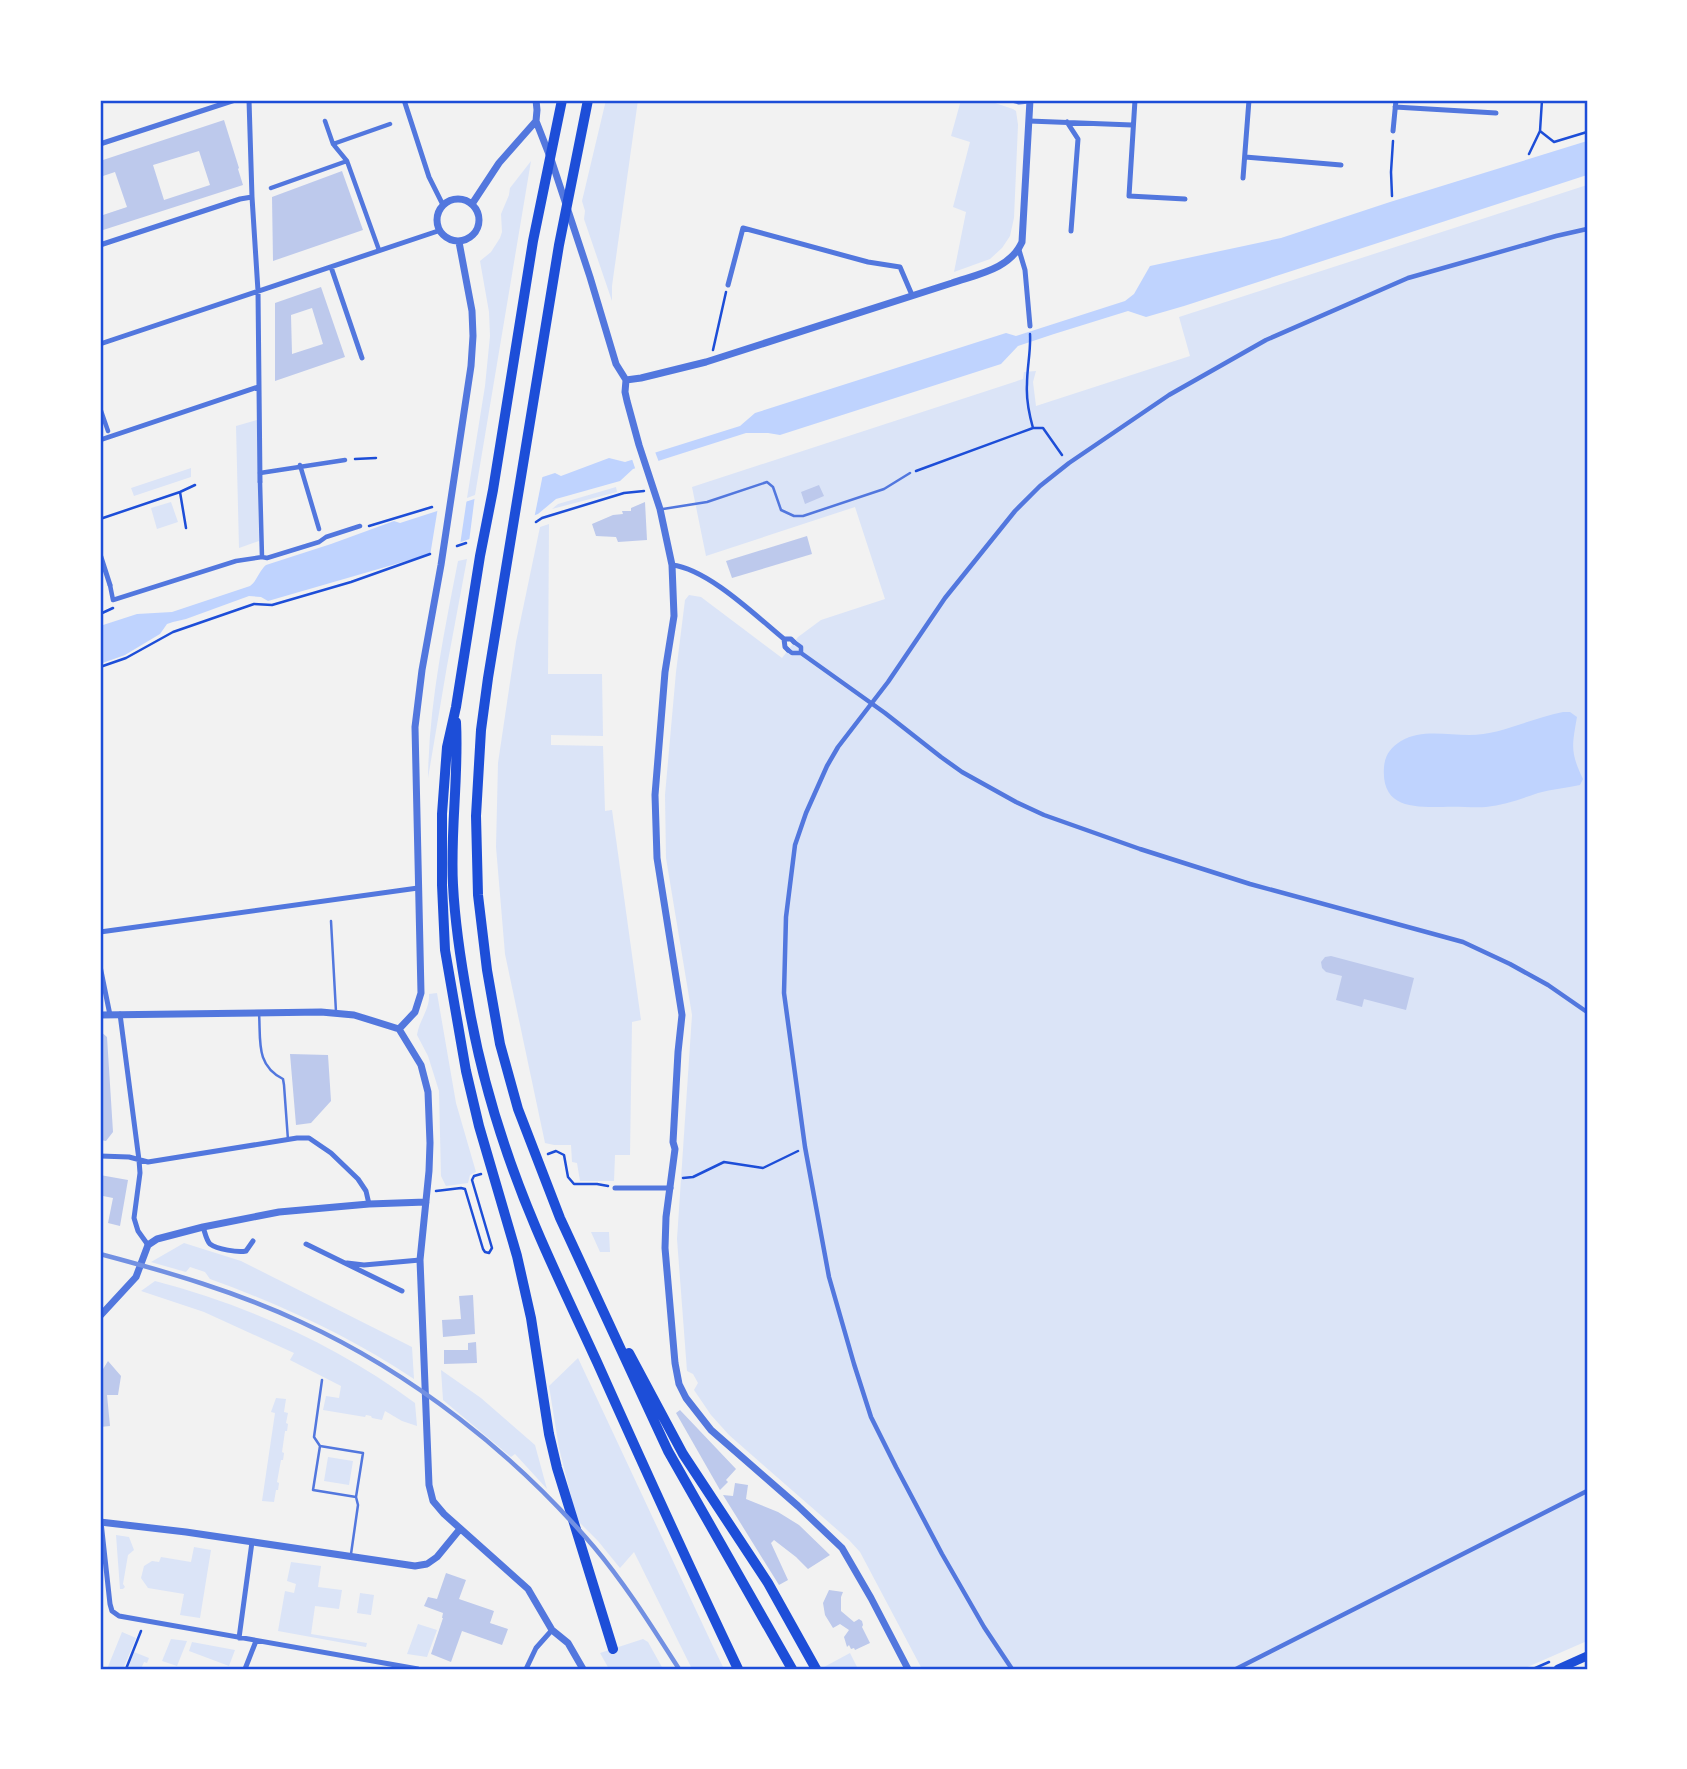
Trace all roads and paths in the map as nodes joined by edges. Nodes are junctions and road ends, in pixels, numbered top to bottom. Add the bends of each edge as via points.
1 (235, 100) edge
2 (249, 100) edge
3 (404, 100) edge
4 (536, 100) edge
5 (562, 100) edge
6 (589, 100) edge
7 (1012, 100) edge
8 (1135, 100) edge
9 (1249, 100) edge
10 (1542, 100) edge
11 (1030, 101) edge
12 (1396, 103) edge
13 (1496, 113) dead end
14 (325, 121) dead end
15 (536, 121) junction
16 (1028, 121) junction
17 (1067, 122) junction
18 (390, 124) dead end
19 (1132, 125) junction
20 (1393, 131) joint
21 (1540, 131) junction
22 (1587, 132) edge
23 (100, 144) edge
24 (333, 144) junction
25 (1529, 154) dead end
26 (1245, 157) junction
27 (347, 161) junction
28 (1340, 165) dead end
29 (1243, 178) dead end
30 (271, 188) dead end
31 (1392, 196) dead end
32 (252, 197) junction
33 (1185, 199) dead end
34 (472, 204) junction
35 (443, 205) junction
36 (1587, 229) edge
37 (438, 231) junction
38 (1071, 232) dead end
39 (459, 242) junction
40 (100, 244) edge
41 (379, 250) junction
42 (1018, 250) junction
43 (331, 267) junction
44 (728, 285) joint
45 (258, 291) junction
46 (912, 296) junction
47 (1030, 326) joint
48 (100, 344) edge
49 (362, 358) dead end
50 (706, 362) junction
51 (626, 380) junction
52 (258, 387) junction
53 (100, 408) edge
54 (1033, 428) junction
55 (108, 431) dead end
56 (100, 440) edge
57 (376, 457) dead end
58 (345, 460) joint
59 (1069, 463) junction
60 (300, 465) junction
61 (260, 473) junction
62 (910, 473) joint
63 (260, 482) joint
64 (195, 485) dead end
65 (640, 491) dead end
66 (180, 492) junction
67 (432, 507) dead end
68 (660, 509) junction
69 (100, 519) edge
70 (536, 522) dead end
71 (360, 526) joint
72 (186, 528) dead end
73 (319, 529) dead end
74 (466, 543) dead end
75 (457, 546) dead end
76 (100, 554) edge
77 (429, 554) dead end
78 (262, 556) junction
79 (672, 565) junction
80 (110, 585) joint
81 (784, 639) junction
82 (794, 642) joint
83 (788, 650) joint
84 (801, 653) junction
85 (100, 667) edge
86 (871, 703) junction
87 (456, 707) junction
88 (418, 888) junction
89 (331, 921) dead end
90 (100, 932) edge
91 (100, 966) edge
92 (259, 1012) junction
93 (1587, 1012) edge
94 (336, 1013) junction
95 (120, 1014) junction
96 (100, 1015) edge
97 (110, 1015) junction
98 (399, 1029) junction
99 (288, 1140) junction
100 (806, 1147) junction
101 (556, 1151) dead end
102 (100, 1156) edge
103 (139, 1160) junction
104 (472, 1178) dead end
105 (678, 1178) dead end
106 (597, 1184) dead end
107 (615, 1188) dead end
108 (671, 1188) junction
109 (436, 1191) dead end
110 (426, 1202) junction
111 (369, 1204) junction
112 (203, 1227) junction
113 (253, 1241) dead end
114 (306, 1244) dead end
115 (148, 1245) junction
116 (578, 1256) junction
117 (421, 1260) junction
118 (342, 1262) junction
119 (402, 1291) dead end
120 (100, 1316) edge
121 (322, 1380) dead end
122 (320, 1446) junction
123 (100, 1467) edge
124 (100, 1482) edge
125 (1587, 1491) edge
126 (356, 1497) junction
127 (101, 1522) edge
128 (460, 1529) junction
129 (253, 1542) junction
130 (350, 1557) junction
131 (145, 1621) junction
132 (552, 1630) junction
133 (239, 1638) junction
134 (256, 1641) junction
135 (613, 1649) dead end
136 (1587, 1657) edge
137 (126, 1669) edge
138 (245, 1669) edge
139 (418, 1669) edge
140 (526, 1669) edge
141 (583, 1669) edge
142 (738, 1669) edge
143 (792, 1669) edge
144 (816, 1669) edge
145 (908, 1669) edge
146 (1012, 1669) edge
147 (1236, 1669) edge
148 (1558, 1669) edge

1 - 23 street
2 - 32 street
3 - 35 street
4 - 15 street
5 - 87 highway via 533,241
6 - 116 highway via 559,245 488,678 476,816 478,895 503,1057 540,1170
7 - 11 street
8 - 19 street
9 - 26 street
10 - 21 path
11 - 16 street
12 - 13 street
12 - 20 street
14 - 24 street
15 - 34 street
15 - 51 street via 616,364
16 - 17 street
16 - 42 street via 1024,232
17 - 19 street
17 - 38 street via 1078,139
18 - 24 street
19 - 33 street via 1129,196
20 - 31 path
21 - 22 path via 1554,142
21 - 25 path
24 - 27 street
26 - 28 street
26 - 29 street
27 - 30 street
27 - 41 street
32 - 40 street
32 - 45 street
34 - 35 street via 460,199
34 - 39 street via 479,225 471,237
35 - 37 street via 436,218
36 - 59 street via 1408,278 1266,340 1169,395
37 - 39 street
37 - 41 street
39 - 88 street via 473,336 470,382 415,727
41 - 43 street
42 - 46 street via 997,267
42 - 47 street via 1025,270
43 - 45 street
43 - 49 street
44 - 46 street via 743,228 900,267
44 - 50 path via 714,348
45 - 48 street
45 - 52 street
46 - 50 street
47 - 54 path via 1027,384
50 - 51 street
51 - 68 street via 625,392
52 - 56 street
52 - 61 street
53 - 55 street
54 - 59 path via 1043,428
54 - 62 path
57 - 58 path
58 - 60 street
59 - 86 street via 1015,511
60 - 61 street
60 - 73 street
61 - 63 street
62 - 68 lane via 884,489 803,516 781,510 767,482 707,502
63 - 78 street
64 - 66 path
65 - 70 path
66 - 69 path
66 - 72 path
67 - 71 path
68 - 79 street
71 - 78 street
74 - 75 path
76 - 80 street
77 - 85 path via 272,605 254,604 173,632
78 - 80 street via 113,600
79 - 81 street via 697,573
79 - 108 street via 674,615 655,795 657,858 682,1015
81 - 82 street
81 - 83 street
82 - 84 street
83 - 84 street
84 - 86 street
86 - 93 street via 962,772 1016,802 1250,884 1462,942 1548,985
86 - 100 street via 827,766 796,845 786,917 784,993
87 - 135 highway via 447,747 442,814 445,950 454,1012 479,1126 517,1256 557,1468
87 - 142 highway via 453,885 468,1003 486,1086 535,1226
88 - 90 street
88 - 98 street via 421,993 415,1012
89 - 94 lane
91 - 97 street
92 - 94 street
92 - 95 street
92 - 99 lane via 262,1059 283,1079
94 - 98 street
95 - 97 street
95 - 103 street
96 - 97 street
98 - 110 street via 421,1065 429,1092
99 - 103 street
99 - 111 street via 309,1138 325,1148 358,1179
100 - 105 path via 763,1168 724,1162 693,1177
100 - 146 street via 830,1277 871,1417 948,1564
101 - 106 path via 564,1155 574,1184
102 - 103 street
103 - 115 street via 134,1218
104 - 109 path via 492,1248 489,1253 483,1249 466,1189
107 - 108 street
108 - 145 street via 665,1248 679,1384 711,1430 842,1548
110 - 111 street
110 - 117 street
111 - 112 street via 279,1212
112 - 113 street via 210,1244 239,1253
112 - 115 street
114 - 118 street
115 - 120 street via 136,1277
116 - 143 highway via 668,1451
116 - 144 highway via 683,1454 768,1583
117 - 118 street via 364,1265
117 - 128 street via 429,1485 433,1501
118 - 119 street
121 - 122 lane via 314,1437
122 - 126 lane via 313,1490
122 - 126 lane via 363,1452
123 - 124 path
125 - 147 street
126 - 130 lane
127 - 129 street
127 - 131 street via 113,1611
128 - 130 street via 427,1564
128 - 132 street via 528,1589
129 - 130 street
129 - 133 street
131 - 133 street
131 - 137 path
132 - 140 street
132 - 141 street via 568,1643
133 - 134 street
134 - 138 street
134 - 139 street
136 - 148 main road

